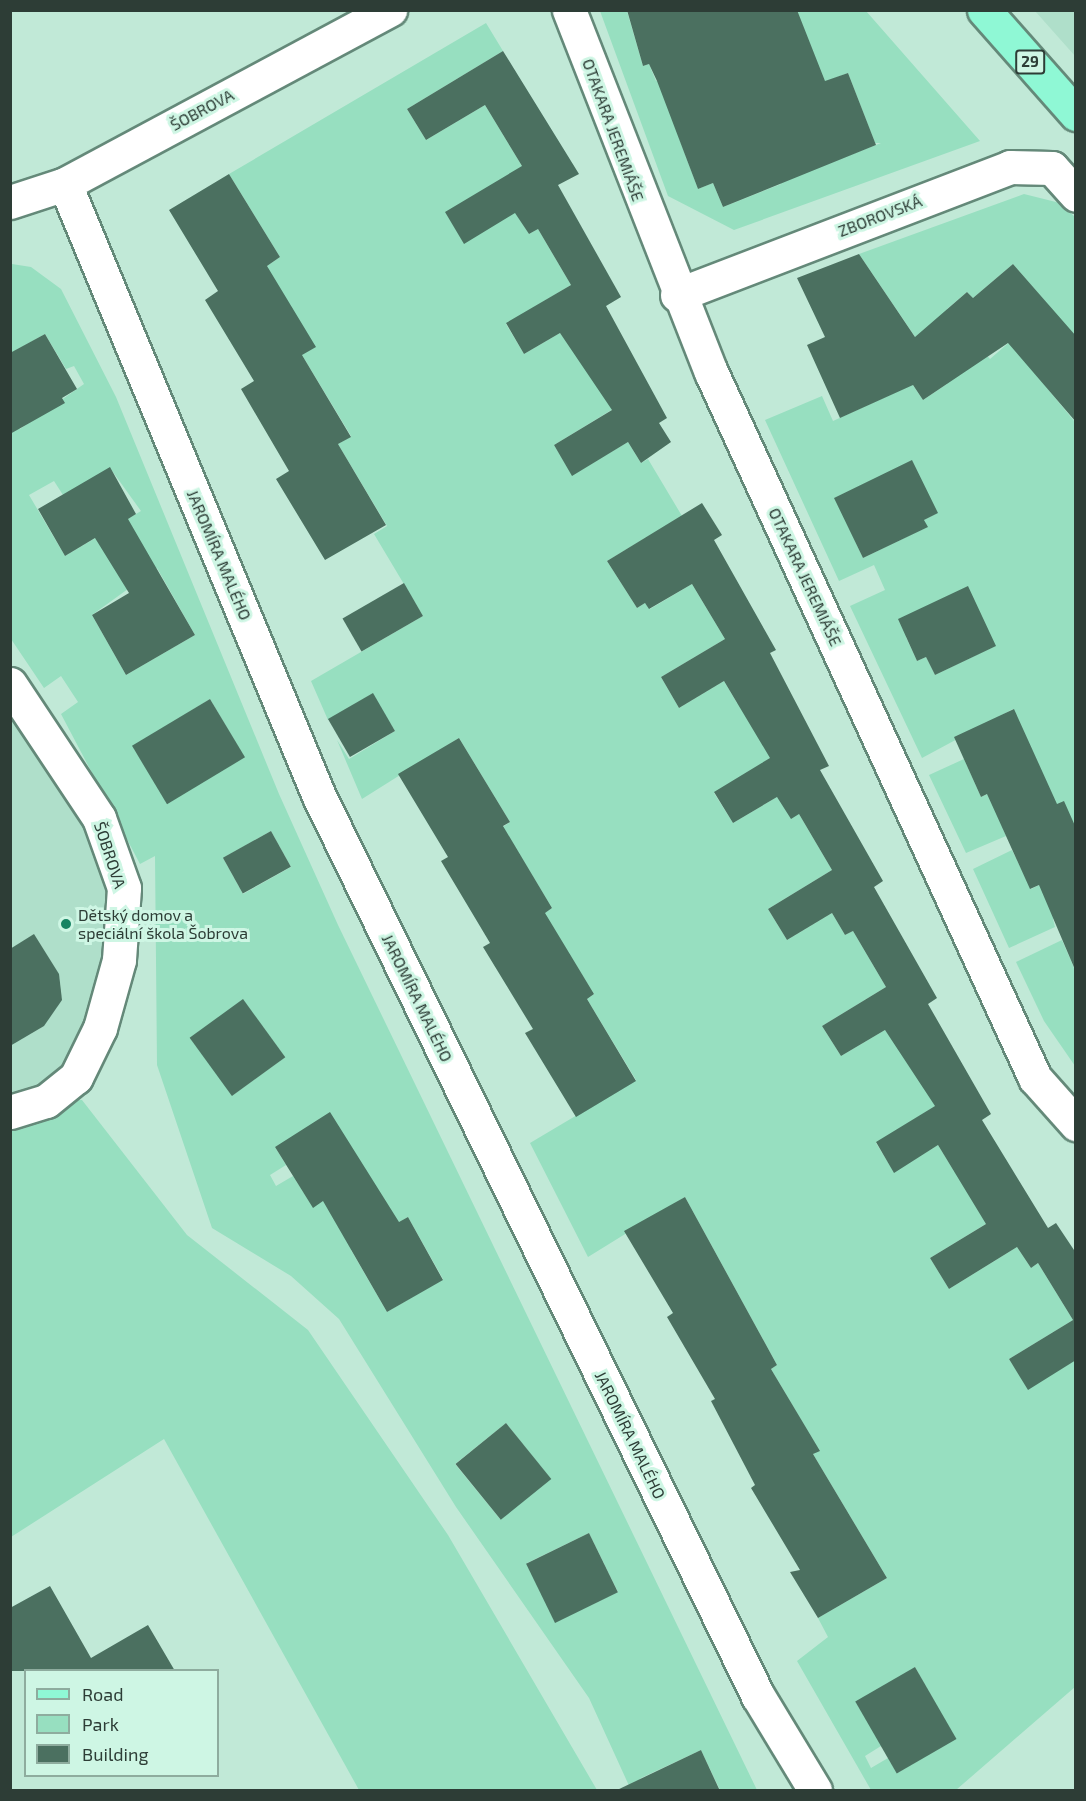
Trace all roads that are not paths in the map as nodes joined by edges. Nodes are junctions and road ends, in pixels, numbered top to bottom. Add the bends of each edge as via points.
1 (390, 10) edge
2 (569, 10) edge
3 (984, 10) edge
4 (1076, 114) edge
5 (65, 184) junction
6 (1076, 195) edge
7 (10, 202) edge
8 (677, 296) junction
9 (10, 684) edge
10 (10, 1112) edge
11 (1076, 1124) edge
12 (815, 1791) edge

1 - 5 street, ŠOBROVA
2 - 8 street, OTAKARA JEREMIÁŠE
3 - 4 main road, 29
5 - 7 street, ŠOBROVA
5 - 12 street, JAROMÍRA MALÉHO via 318,794 758,1696
6 - 8 street, ZBOROVSKÁ via 1052,168 1010,167
8 - 11 street, OTAKARA JEREMIÁŠE via 1035,1078
9 - 10 street, ŠOBROVA via 99,818 124,888 119,960 100,1028 76,1077 46,1101

